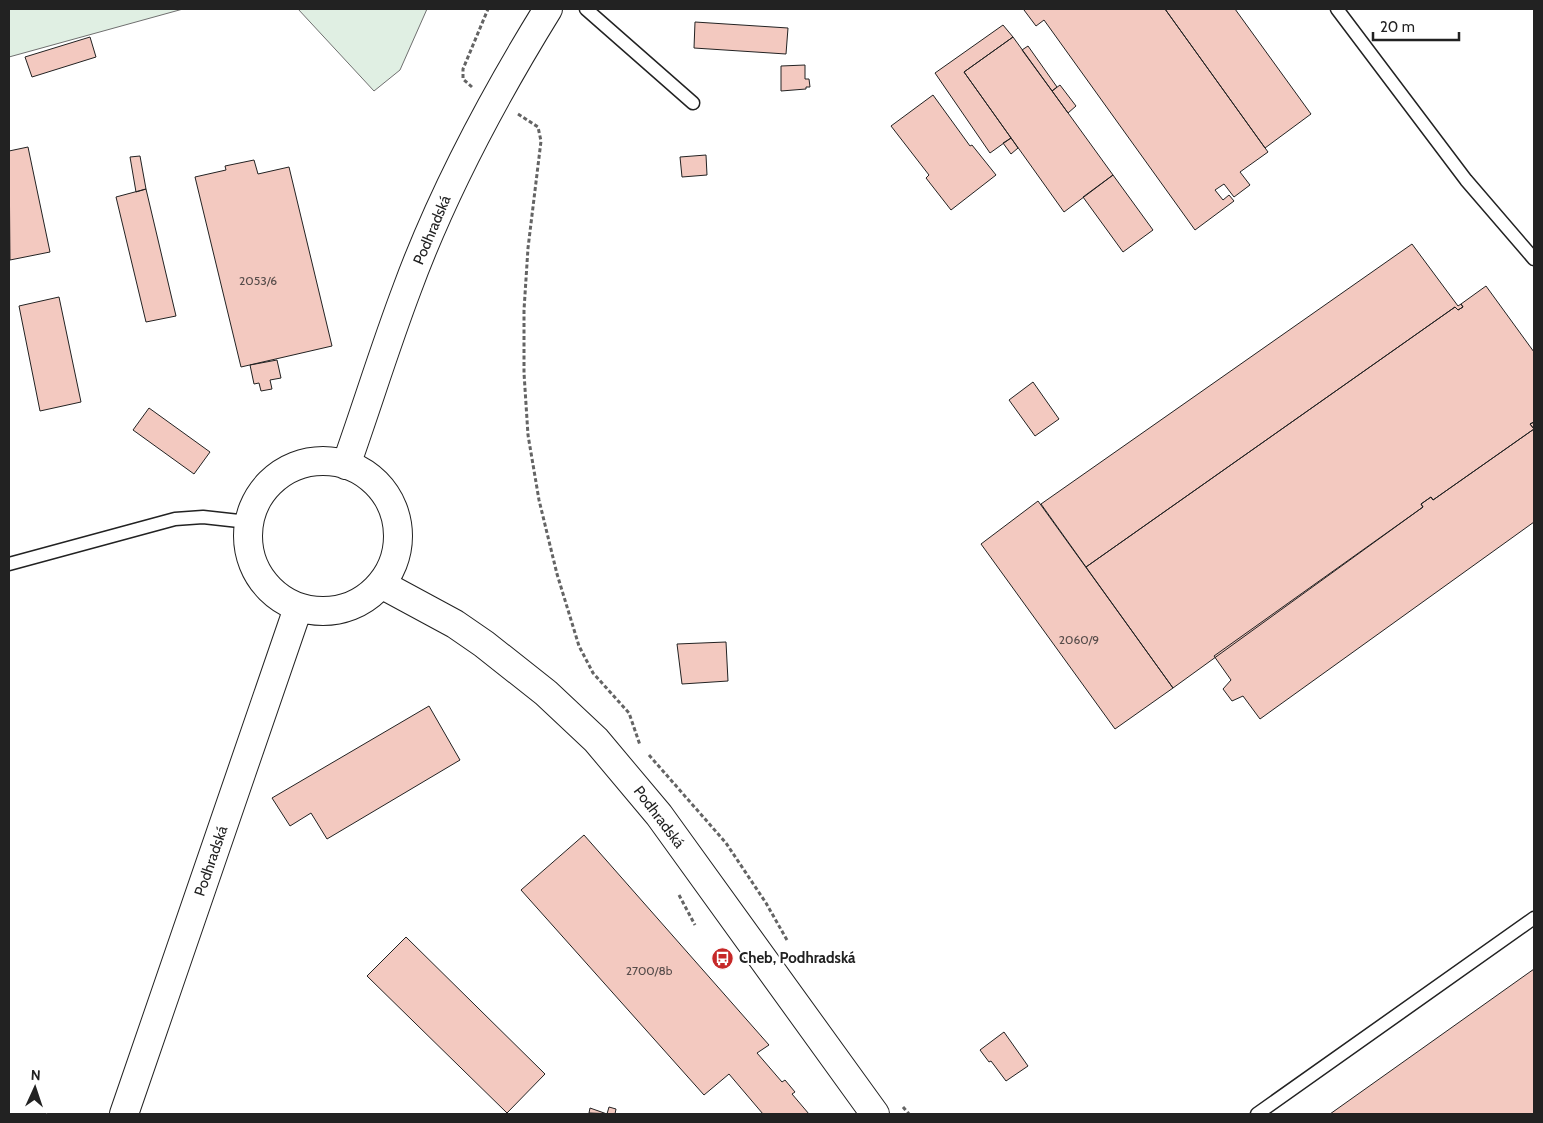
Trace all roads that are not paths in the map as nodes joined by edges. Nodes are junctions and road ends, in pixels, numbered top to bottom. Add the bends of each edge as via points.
1 (548, 9) edge
2 (586, 9) edge
3 (1337, 9) edge
4 (692, 103) dead end
5 (1534, 259) edge
6 (346, 465) junction
7 (248, 522) junction
8 (9, 564) edge
9 (381, 584) junction
10 (298, 608) junction
11 (1534, 918) edge
12 (124, 1114) edge
13 (875, 1114) edge
14 (1257, 1114) edge

1 - 6 main road, Podhradská via 456,173 407,288
2 - 4 lane
3 - 5 lane via 1466,180
6 - 7 main road via 315,461 284,471 261,493
6 - 9 main road via 374,482 385,494 397,524 396,556
7 - 8 lane via 203,517 175,519
7 - 10 main road via 249,552 257,574 271,592
9 - 10 main road via 370,595 343,609 313,612
9 - 13 main road, Podhradská via 455,624 484,644 546,693 596,740 659,815
10 - 12 main road, Podhradská
11 - 14 lane

